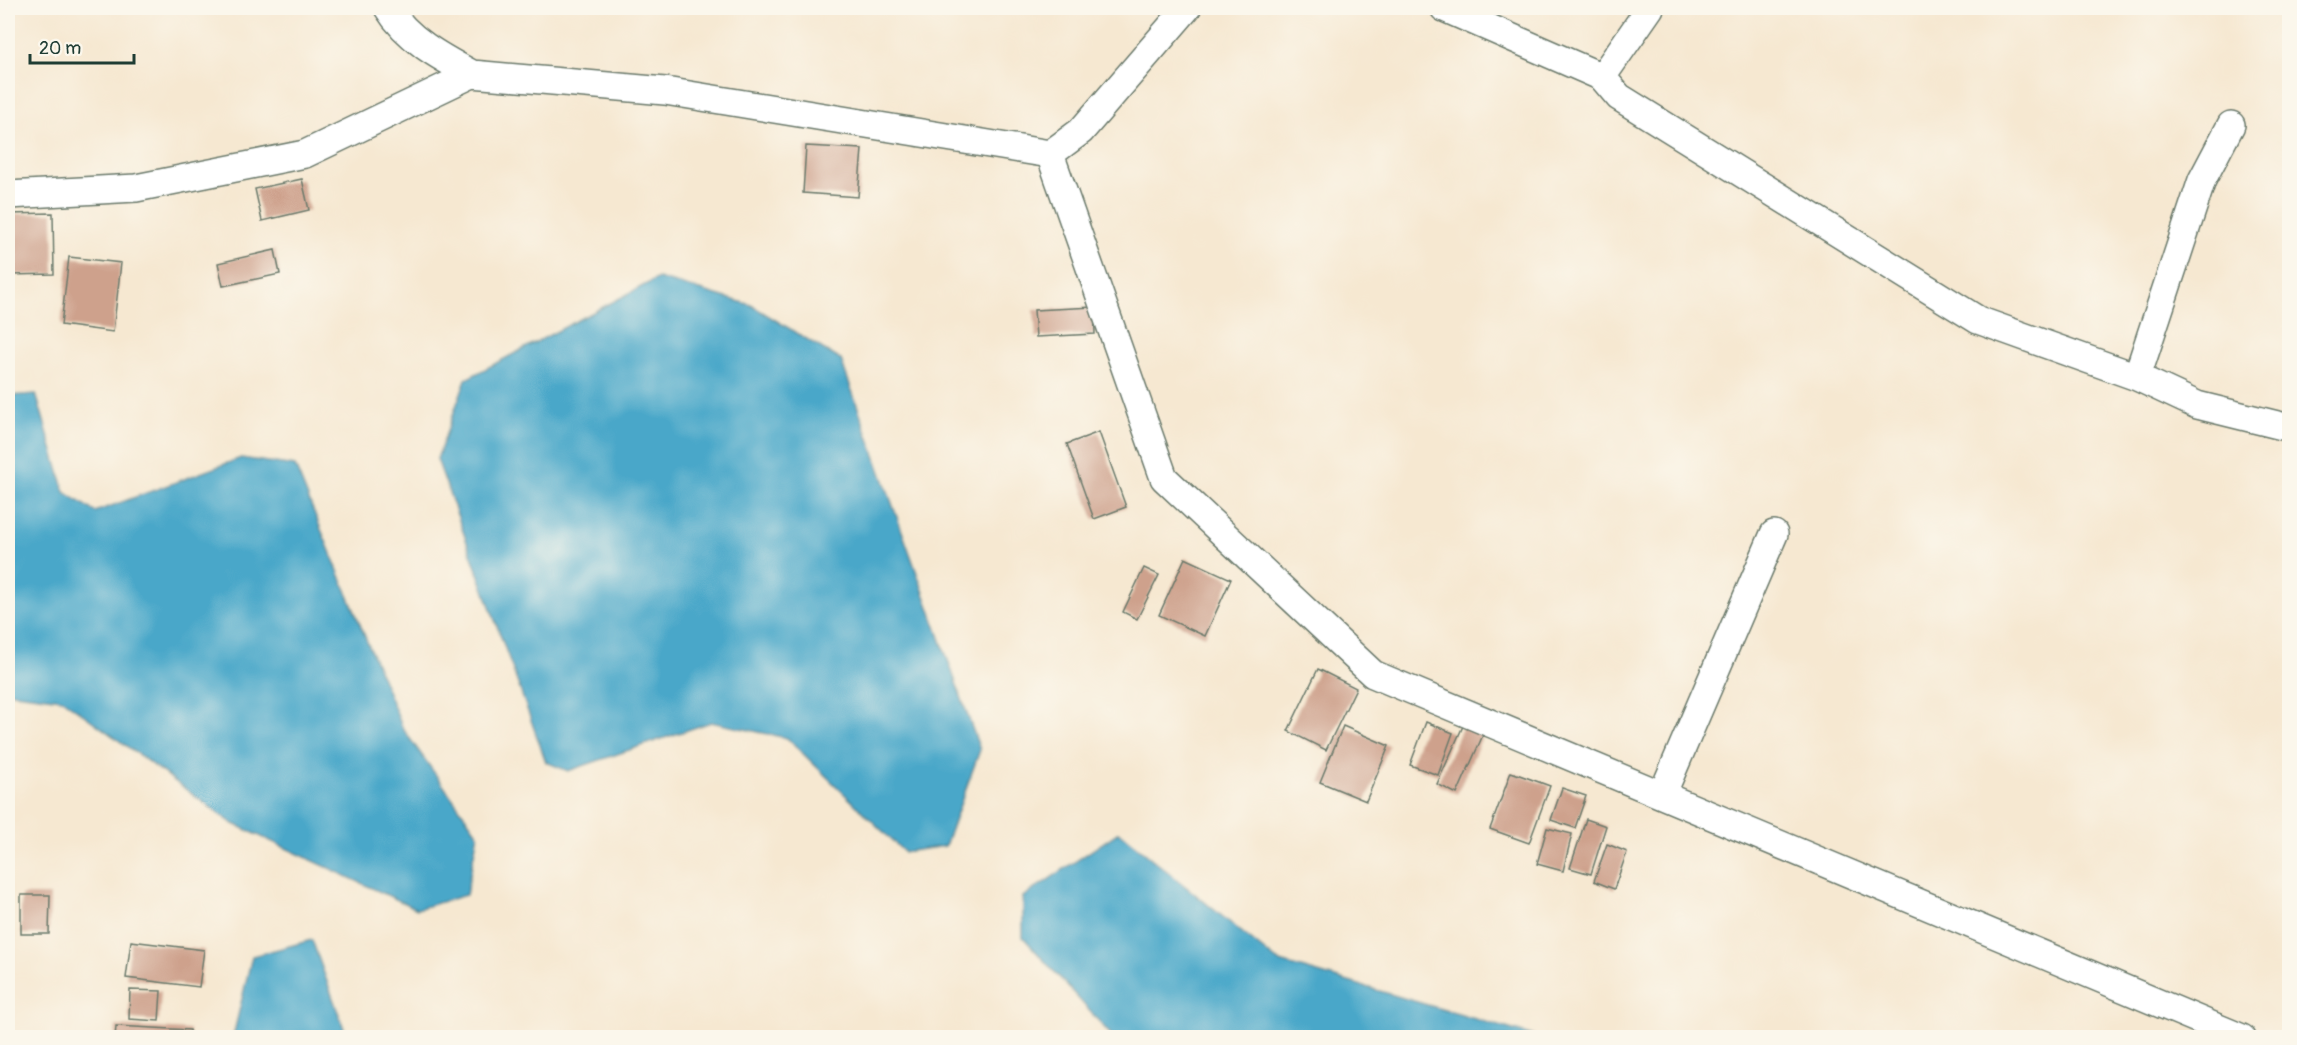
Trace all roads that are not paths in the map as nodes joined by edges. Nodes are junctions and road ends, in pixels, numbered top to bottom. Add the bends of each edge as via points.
1 (388, 8) edge
2 (1187, 8) edge
3 (1444, 8) edge
4 (1650, 8) edge
5 (472, 74) junction
6 (1602, 77) junction
7 (2231, 125) dead end
8 (1050, 154) junction
9 (8, 195) edge
10 (2137, 377) junction
11 (2289, 428) edge
12 (1774, 534) dead end
13 (1662, 795) junction
14 (2242, 1038) edge

1 - 5 street via 397,23 432,52
2 - 8 street via 1082,131
3 - 6 street
4 - 6 street
5 - 8 street via 664,91
5 - 9 street via 305,154 136,188
6 - 10 street via 1619,97 1978,320
7 - 10 street via 2202,180
8 - 13 street via 1164,478 1373,674
10 - 11 street via 2197,405
12 - 13 street
13 - 14 street

